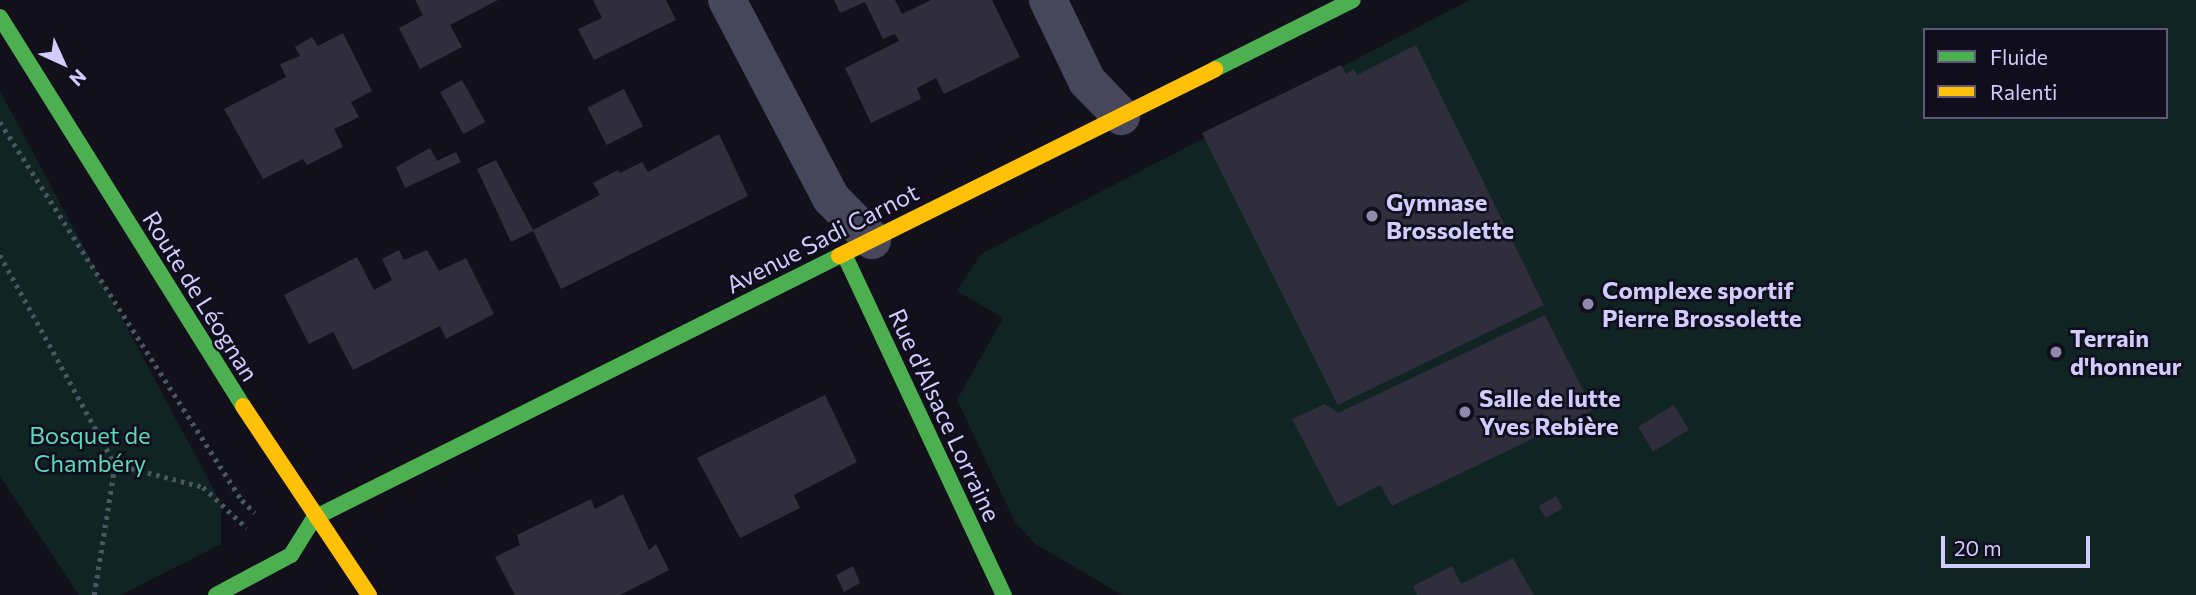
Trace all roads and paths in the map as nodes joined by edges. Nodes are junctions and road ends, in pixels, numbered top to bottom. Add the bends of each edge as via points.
1 (727, 0) edge
2 (1048, 0) edge
3 (1353, 0) edge
4 (0, 17) edge
5 (1121, 116) junction
6 (0, 122) edge
7 (858, 247) junction
8 (0, 255) edge
9 (115, 464) junction
10 (314, 518) junction
11 (286, 557) junction
12 (94, 595) edge
13 (216, 595) edge
14 (369, 595) edge
15 (1004, 595) edge

1 - 7 street
2 - 5 street via 1087,81
3 - 5 street, Avenue Sadi Carnot
4 - 10 street, Route de Léognan
5 - 7 street, Avenue Sadi Carnot
6 - 11 path via 242,500
7 - 10 street, Avenue Sadi Carnot
7 - 15 street, Rue d'Alsace Lorraine
8 - 9 path
9 - 11 path via 203,487
9 - 12 path
10 - 11 street
10 - 14 street, Route de Léognan
11 - 13 street

